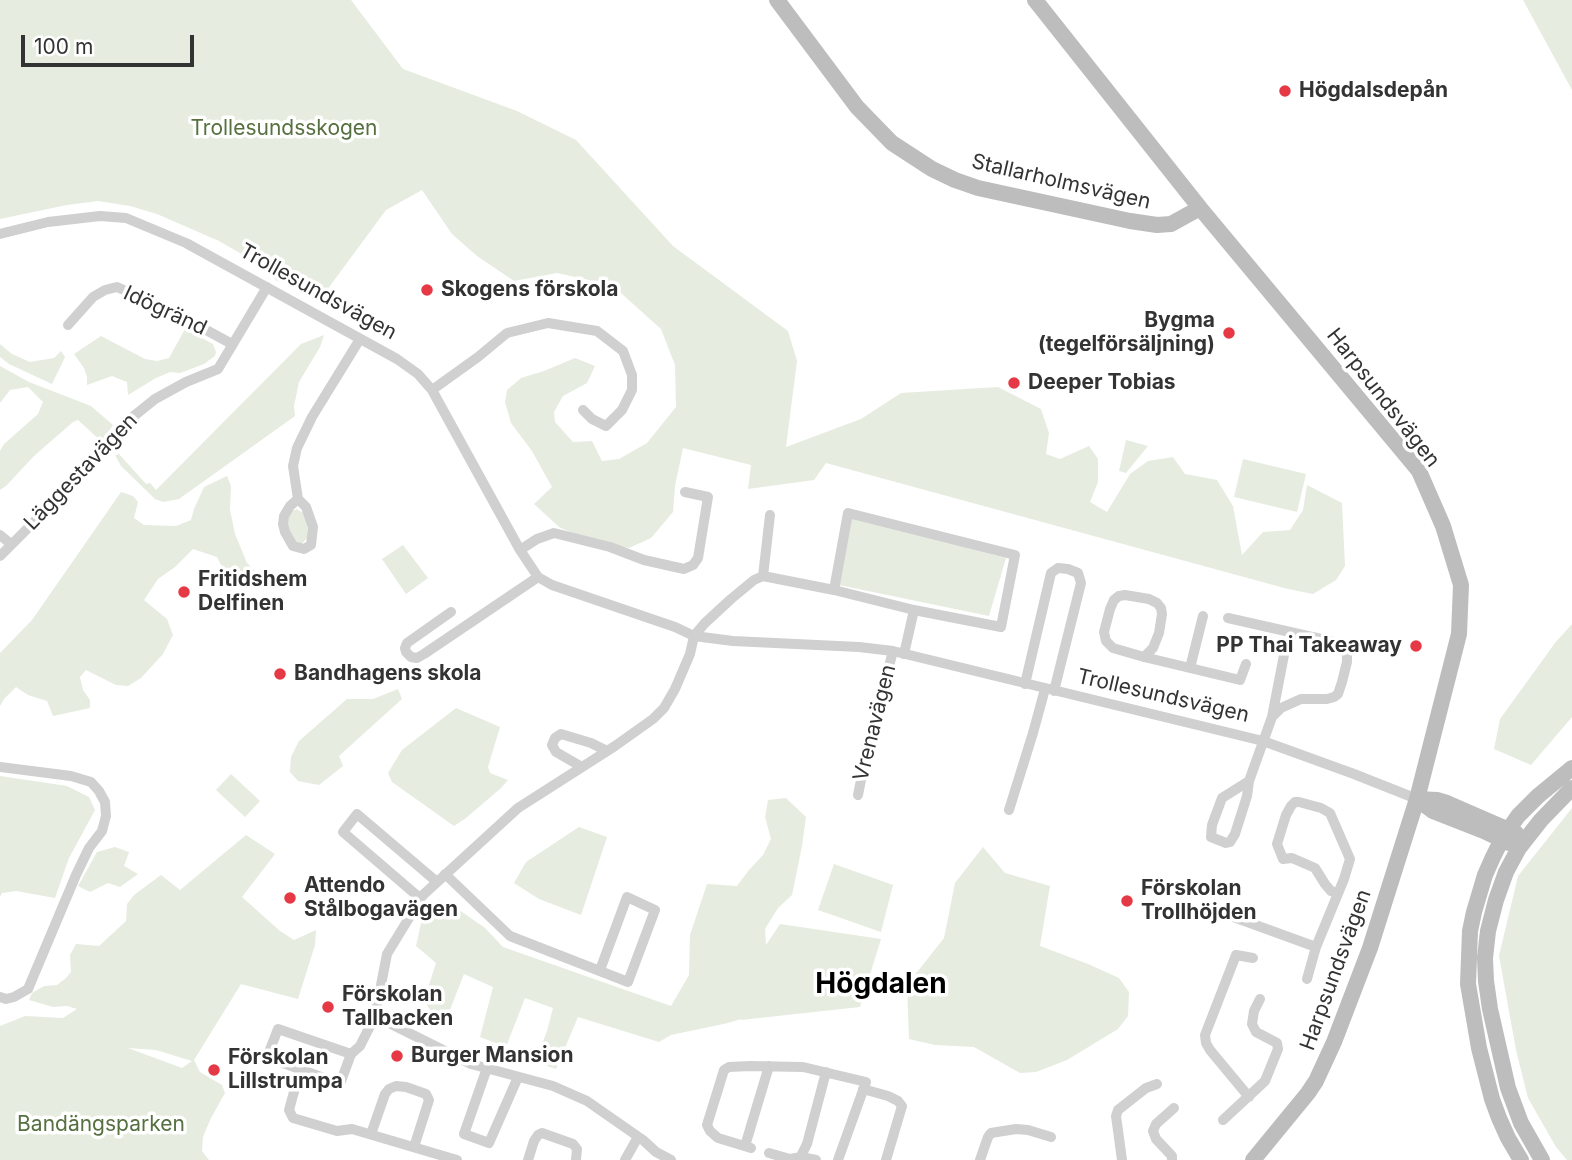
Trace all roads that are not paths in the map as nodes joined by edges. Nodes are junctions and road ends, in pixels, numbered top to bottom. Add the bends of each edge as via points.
1 (777, 0) edge
2 (1035, 0) edge
3 (1200, 208) junction
4 (0, 234) edge
5 (267, 287) junction
6 (68, 325) dead end
7 (360, 340) junction
8 (232, 344) junction
9 (432, 390) junction
10 (583, 410) dead end
11 (685, 492) dead end
12 (298, 499) dead end
13 (770, 516) dead end
14 (0, 535) edge
15 (11, 544) junction
16 (520, 550) junction
17 (0, 556) edge
18 (763, 576) junction
19 (538, 577) junction
20 (834, 590) junction
21 (914, 610) junction
22 (451, 612) dead end
23 (1203, 616) dead end
24 (1228, 618) dead end
25 (694, 636) junction
26 (899, 652) junction
27 (1284, 655) dead end
28 (1144, 657) junction
29 (1246, 664) dead end
30 (1190, 668) junction
31 (1024, 684) junction
32 (1050, 690) junction
33 (1272, 717) junction
34 (1263, 741) junction
35 (607, 751) junction
36 (0, 767) edge
37 (582, 767) junction
38 (1572, 768) edge
39 (1249, 781) junction
40 (1572, 788) edge
41 (858, 795) dead end
42 (1417, 799) junction
43 (1009, 810) dead end
44 (1506, 834) junction
45 (1523, 843) junction
46 (441, 878) junction
47 (1338, 893) junction
48 (421, 900) junction
49 (1227, 915) dead end
50 (1316, 947) junction
51 (1253, 958) dead end
52 (600, 970) junction
53 (1307, 979) dead end
54 (0, 997) edge
55 (1260, 999) dead end
56 (375, 1016) junction
57 (351, 1054) junction
58 (769, 1066) junction
59 (487, 1068) junction
60 (300, 1070) junction
61 (826, 1072) junction
62 (518, 1077) junction
63 (1157, 1084) dead end
64 (863, 1089) junction
65 (1249, 1097) junction
66 (1174, 1108) dead end
67 (1223, 1120) dead end
68 (371, 1134) junction
69 (638, 1137) junction
70 (1051, 1137) dead end
71 (414, 1147) junction
72 (769, 1153) dead end
73 (654, 1156) edge
74 (800, 1158) edge
75 (457, 1160) edge
76 (528, 1160) edge
77 (576, 1160) edge
78 (625, 1160) edge
79 (671, 1160) edge
80 (816, 1160) edge
81 (838, 1160) edge
82 (886, 1160) edge
83 (980, 1160) edge
84 (1122, 1160) edge
85 (1172, 1160) edge
86 (1252, 1160) edge
87 (1521, 1160) edge
88 (1542, 1160) edge

1 - 3 street, Stallarholmsvägen via 857,107 892,143 932,169 978,188 1157,225 1171,224
2 - 3 street, Harpsundsvägen
3 - 42 street, Harpsundsvägen via 1419,471 1443,526 1461,585 1459,634
4 - 5 street, Trollesundsvägen via 48,222 126,218 186,243
5 - 7 street, Trollesundsvägen
5 - 8 street, Läggestavägen
6 - 8 street, Idögränd via 93,297 117,287
7 - 9 street, Trollesundsvägen via 397,359
7 - 12 street via 297,448 293,466
8 - 15 street, Läggestavägen via 218,369 155,399 124,424 88,468
9 - 10 street via 507,333 548,323 597,331 623,351 632,390 622,410 606,426
9 - 16 street, Trollesundsvägen
11 - 16 street via 708,497 698,558 684,569 554,533
13 - 18 street
14 - 15 street, Läggestavägen
15 - 17 street, Läggestavägen
16 - 19 street, Trollesundsvägen
18 - 20 street
18 - 25 street via 731,598
19 - 22 street via 424,654 411,657 404,648 407,643
19 - 25 street, Trollesundsvägen
20 - 21 street
20 - 21 street via 848,513 1014,555 1001,627
21 - 26 street
23 - 30 street, Trollesundsvägen
24 - 33 street, Trollesundsvägen via 1330,641 1346,649 1348,657 1335,697 1301,699
25 - 26 street, Trollesundsvägen
25 - 35 street via 664,708
26 - 31 street, Trollesundsvägen
26 - 41 street, Vrenavägen
27 - 33 street, Trollesundsvägen
28 - 28 street, Trollesundsvägen via 1159,633 1161,608 1149,598 1119,596 1110,609 1106,641 1113,648
28 - 30 street, Trollesundsvägen
29 - 30 street, Trollesundsvägen via 1240,680
31 - 32 street, Trollesundsvägen
31 - 32 street, Trollesundsvägen via 1051,573 1068,569 1077,573 1081,583
32 - 34 street, Trollesundsvägen
32 - 43 street, Trollesundsvägen
33 - 34 street, Trollesundsvägen
34 - 39 street, Trollesundsvägen
34 - 42 street, Trollesundsvägen
35 - 37 street
35 - 37 street via 561,734 555,738 556,752
36 - 54 street via 90,782 106,802 106,816 60,909 28,989 14,997
37 - 46 street via 518,808
38 - 44 street via 1538,796
39 - 39 street, Trollesundsvägen via 1222,798 1211,837 1232,840
40 - 45 street
42 - 44 street, Trollesundsvägen via 1433,811 1445,809
42 - 86 street, Harpsundsvägen via 1370,948 1323,1068
44 - 45 street, Trollesundsvägen
44 - 87 street via 1489,866 1474,912 1468,984 1492,1099
45 - 88 street via 1493,910 1486,981 1508,1088
46 - 48 street
46 - 48 street via 358,814 343,832
46 - 52 street via 510,936
47 - 47 street, Harpsundsvägen via 1331,891 1315,868 1283,859 1277,844 1295,802 1330,813 1350,859
47 - 50 street, Harpsundsvägen
48 - 56 street via 387,954
49 - 50 street, Harpsundsvägen
50 - 53 street, Harpsundsvägen
51 - 65 street via 1236,955 1205,1035 1210,1049
52 - 52 street via 628,982 655,910 627,897
55 - 65 street, Harpsundsvägen via 1252,1024 1256,1032 1277,1043 1278,1049 1267,1078
56 - 57 street
56 - 59 street
57 - 60 street via 340,1084
57 - 60 street via 278,1030 267,1057
58 - 58 street via 748,1147 718,1138 707,1125 724,1070
58 - 61 street
59 - 62 street
59 - 62 street via 464,1134 489,1143
60 - 68 street via 289,1110 293,1118 337,1131
61 - 64 street via 866,1082
61 - 74 street
62 - 69 street via 587,1101
63 - 84 street via 1115,1116
64 - 81 street
64 - 82 street via 888,1096 902,1106
65 - 67 street, Harpsundsvägen
66 - 85 street via 1153,1131
68 - 71 street
68 - 71 street via 385,1094 396,1086 406,1087 426,1094 429,1100
69 - 73 street
69 - 78 street
70 - 83 street via 1016,1129 991,1133
71 - 75 street
72 - 74 street
73 - 79 street
74 - 80 street
76 - 77 street via 542,1133 573,1144

